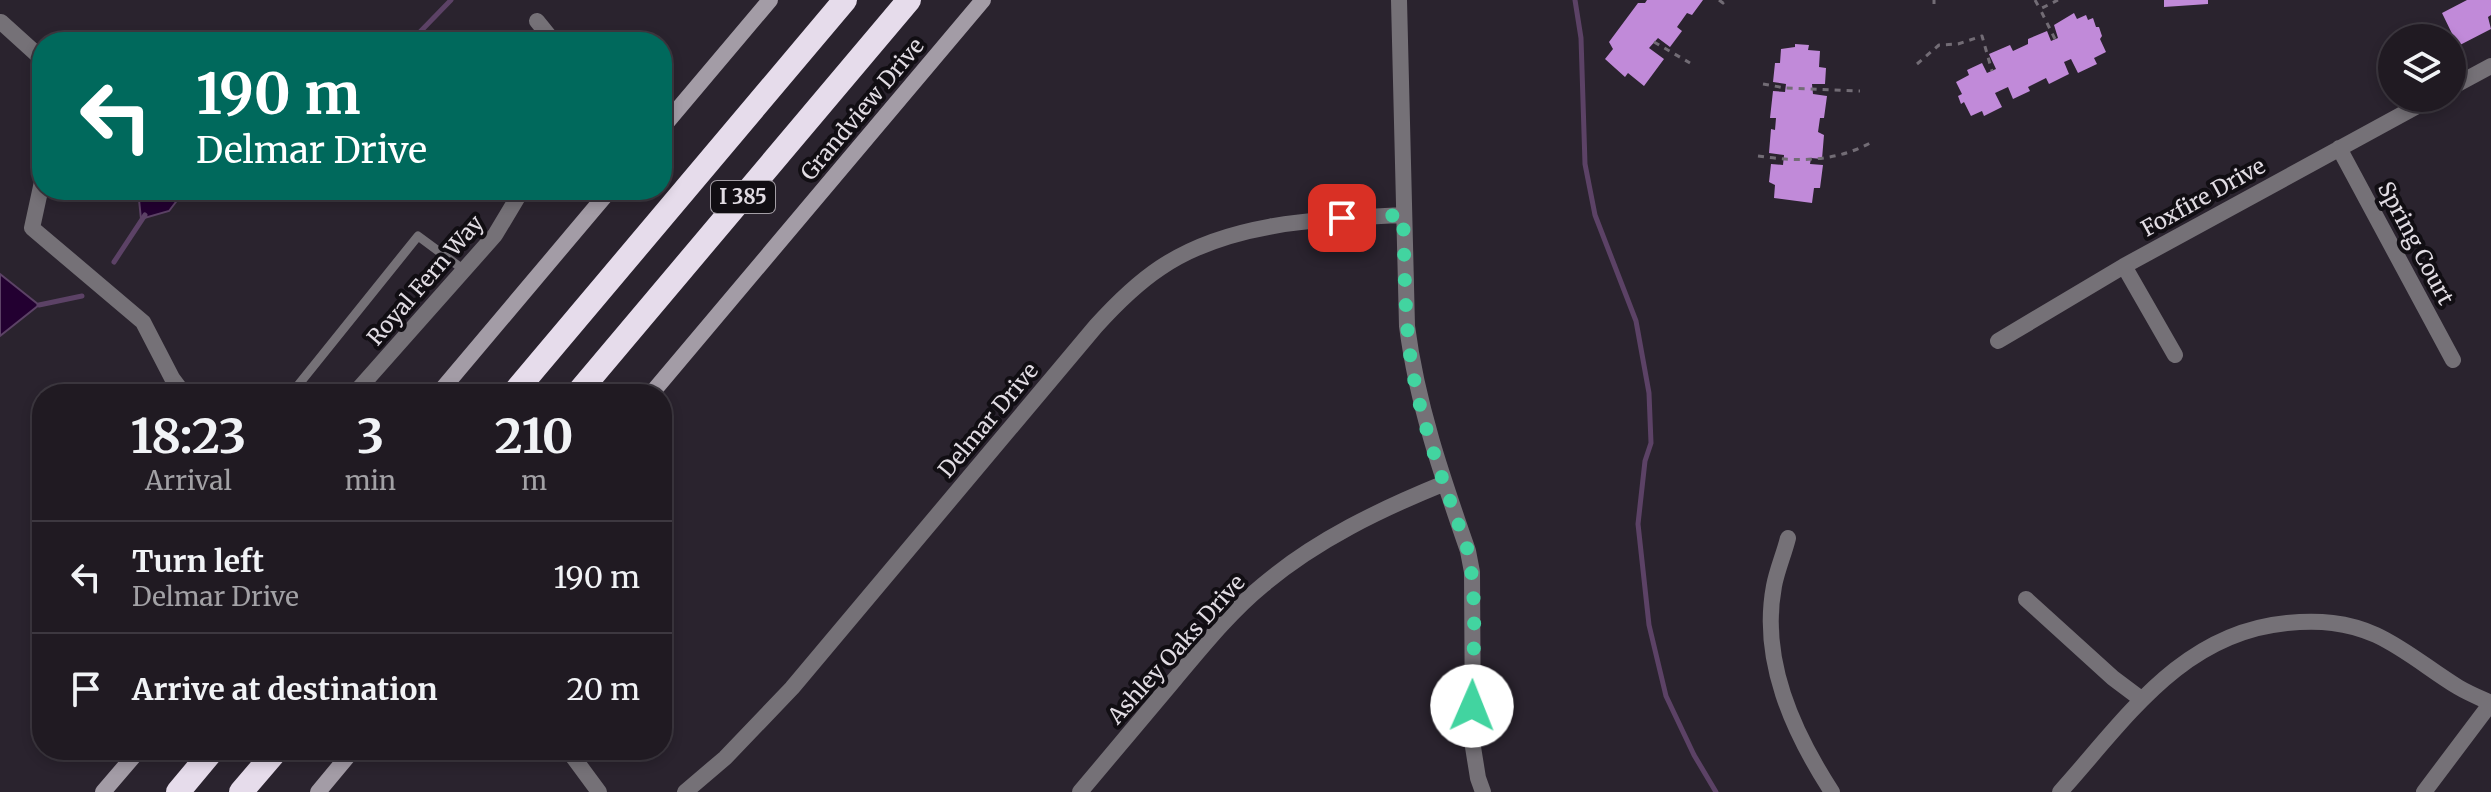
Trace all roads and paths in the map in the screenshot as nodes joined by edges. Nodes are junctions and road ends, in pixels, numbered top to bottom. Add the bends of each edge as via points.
1 (770, 0) edge
2 (845, 0) edge
3 (909, 0) edge
4 (983, 0) edge
5 (1399, 0) edge
6 (1719, 0) edge
7 (1725, 0) edge
8 (2035, 0) edge
9 (2058, 0) edge
10 (2040, 9) junction
11 (537, 21) dead end
12 (1, 22) edge
13 (546, 32) edge
14 (2055, 39) dead end
15 (1654, 42) dead end
16 (32, 50) edge
17 (1690, 63) dead end
18 (1917, 64) dead end
19 (2491, 66) edge
20 (1992, 71) dead end
21 (2466, 79) edge
22 (1763, 84) dead end
23 (1860, 91) dead end
24 (2406, 112) edge
25 (672, 116) edge
26 (1872, 142) dead end
27 (2339, 148) junction
28 (1758, 156) dead end
29 (38, 200) edge
30 (516, 200) edge
31 (602, 200) edge
32 (1403, 215) junction
33 (2124, 266) junction
34 (464, 270) junction
35 (1998, 341) dead end
36 (2175, 355) dead end
37 (2453, 360) dead end
38 (176, 384) edge
39 (299, 384) edge
40 (363, 384) edge
41 (446, 384) edge
42 (521, 384) edge
43 (585, 384) edge
44 (659, 384) edge
45 (1445, 483) junction
46 (1788, 538) dead end
47 (2026, 599) dead end
48 (2141, 699) junction
49 (2491, 703) edge
50 (130, 760) edge
51 (205, 760) edge
52 (268, 760) edge
53 (345, 760) edge
54 (575, 760) edge
55 (320, 791) edge
56 (103, 792) edge
57 (178, 792) edge
58 (241, 792) edge
59 (599, 792) edge
60 (685, 792) edge
61 (1080, 792) edge
62 (1483, 792) edge
63 (1832, 792) edge
64 (2060, 792) edge
65 (2424, 792) edge

1 - 25 street
2 - 42 highway, I 385
3 - 43 highway, I 385
4 - 44 street, Grandview Drive
5 - 32 street
6 - 7 path
8 - 10 path
9 - 10 path
10 - 14 path
11 - 13 street
12 - 16 street
15 - 17 path
18 - 20 path via 1939,45 1982,36
19 - 21 street
22 - 23 path
24 - 27 street, Foxfire Drive
26 - 28 path via 1855,152 1811,161
27 - 33 street, Foxfire Drive
27 - 37 street, Spring Court
29 - 38 street via 32,228 143,322
30 - 34 street, Royal Fern Way via 495,235
31 - 41 street
32 - 45 street via 1413,370
32 - 60 street, Delmar Drive via 1296,222 1245,232 1184,254 1140,282 1096,326 792,688
33 - 35 street, Foxfire Drive
33 - 36 street
34 - 39 lane via 418,236
34 - 40 street, Royal Fern Way
45 - 61 street, Ashley Oaks Drive via 1347,529 1262,585
45 - 62 street via 1472,572 1473,747
46 - 63 street via 1774,586 1776,664 1795,727
47 - 48 street
48 - 49 street via 2176,667 2220,641 2256,628 2309,620 2340,623 2377,636
48 - 64 street
49 - 65 street
50 - 56 street
51 - 57 highway
52 - 58 highway
53 - 55 street
54 - 59 street

